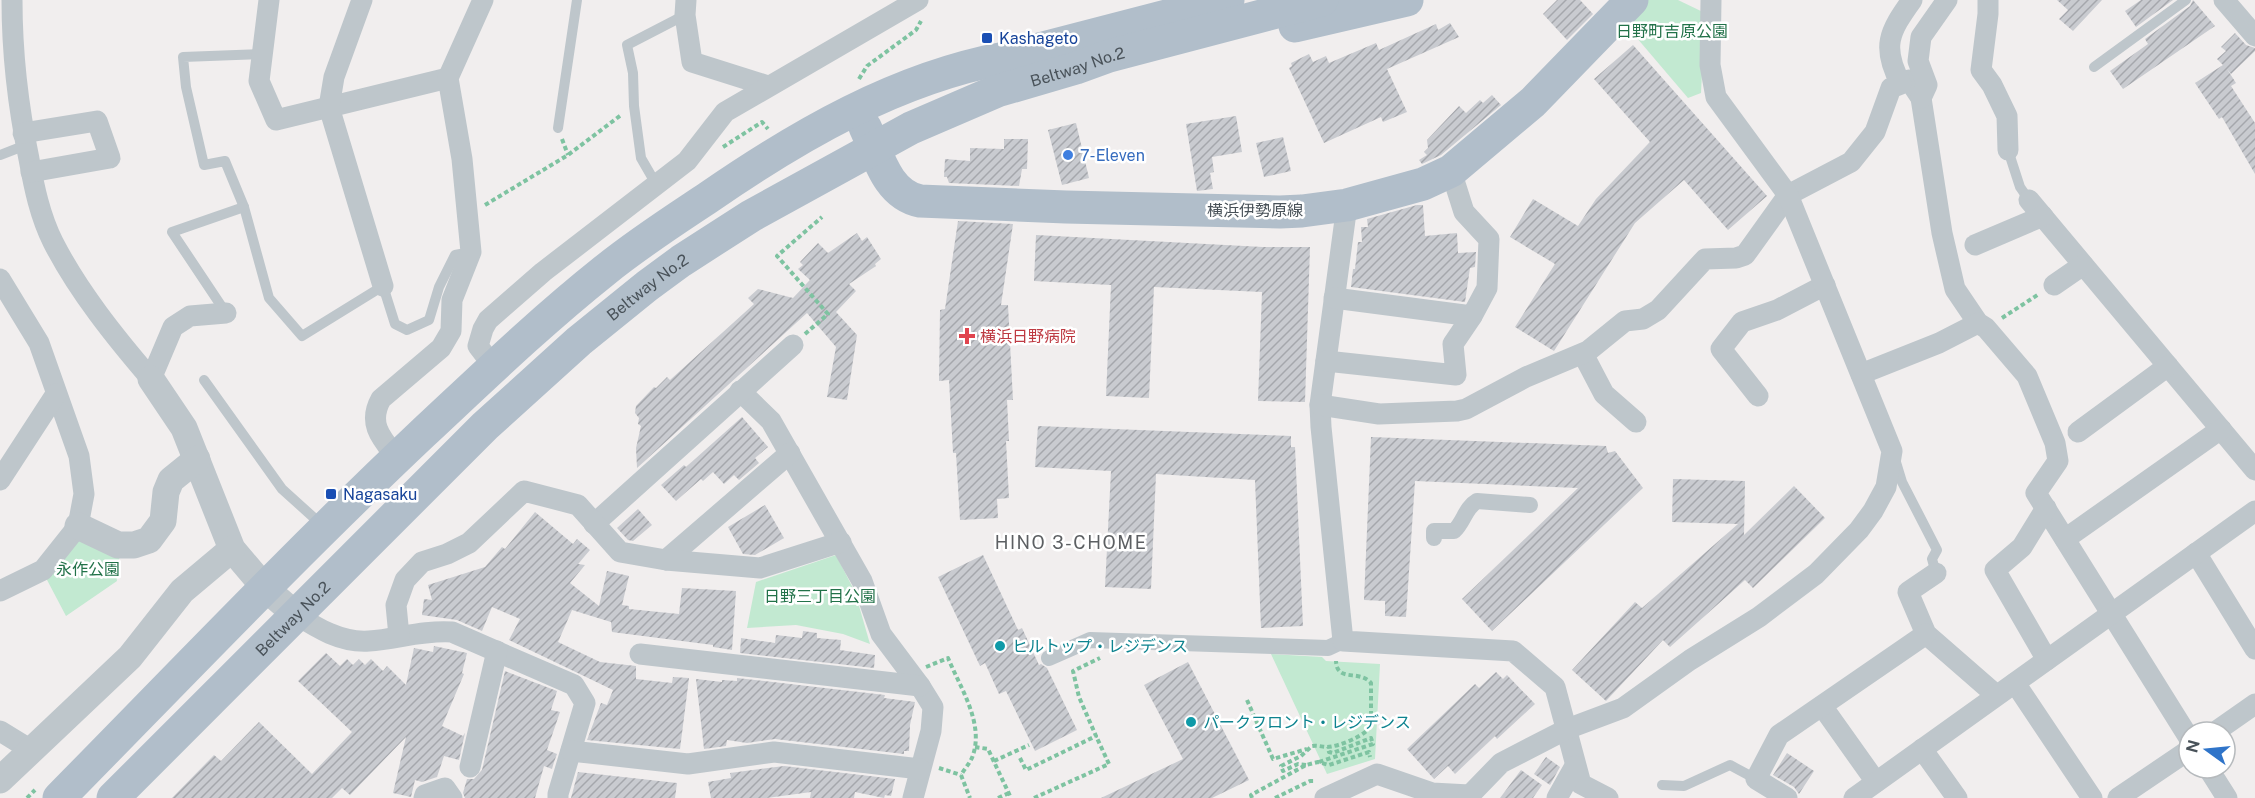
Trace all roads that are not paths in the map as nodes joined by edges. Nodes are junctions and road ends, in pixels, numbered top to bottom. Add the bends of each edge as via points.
1 (12, 0) edge
2 (269, 0) edge
3 (362, 0) edge
4 (483, 0) edge
5 (577, 0) edge
6 (1148, 0) edge
7 (1228, 0) edge
8 (1322, 0) edge
9 (1407, 0) edge
10 (1632, 0) edge
11 (1712, 0) edge
12 (1912, 0) edge
13 (1947, 0) edge
14 (1988, 0) edge
15 (2186, 0) edge
16 (2224, 0) edge
17 (922, 7) edge
18 (685, 8) edge
19 (6, 26) edge
20 (2255, 36) edge
21 (261, 54) junction
22 (971, 64) junction
23 (2094, 67) dead end
24 (1076, 68) junction
25 (448, 78) junction
26 (1905, 82) junction
27 (768, 86) junction
28 (857, 95) junction
29 (1921, 98) junction
30 (9, 99) edge
31 (329, 107) junction
32 (558, 128) dead end
33 (25, 139) junction
34 (874, 146) junction
35 (2008, 150) joint
36 (0, 155) edge
37 (1451, 171) junction
38 (31, 172) junction
39 (656, 184) junction
40 (1788, 195) junction
41 (2029, 200) joint
42 (1347, 205) junction
43 (244, 207) junction
44 (2043, 216) junction
45 (1959, 248) junction
46 (471, 252) junction
47 (2083, 265) junction
48 (0, 279) edge
49 (1825, 285) junction
50 (2054, 285) road end
51 (383, 286) junction
52 (1334, 298) junction
53 (226, 313) joint
54 (1472, 315) junction
55 (1982, 326) junction
56 (793, 345) road end
57 (1582, 354) junction
58 (1326, 361) junction
59 (2168, 366) junction
60 (494, 367) junction
61 (1861, 374) junction
62 (151, 379) junction
63 (204, 381) dead end
64 (740, 391) junction
65 (56, 394) junction
66 (1758, 396) dead end
67 (1320, 405) junction
68 (1636, 422) dead end
69 (2221, 429) junction
70 (2078, 432) dead end
71 (1892, 451) junction
72 (790, 453) junction
73 (397, 458) junction
74 (197, 459) junction
75 (2255, 471) edge
76 (0, 480) edge
77 (1530, 505) dead end
78 (2046, 508) junction
79 (2255, 511) edge
80 (594, 524) junction
81 (78, 526) junction
82 (324, 528) junction
83 (1434, 538) dead end
84 (2065, 539) junction
85 (841, 542) junction
86 (232, 549) junction
87 (2196, 553) junction
88 (666, 560) junction
89 (1936, 573) joint
90 (265, 588) junction
91 (0, 591) edge
92 (2112, 613) junction
93 (295, 614) junction
94 (1926, 634) junction
95 (399, 636) junction
96 (1340, 642) junction
97 (2255, 649) edge
98 (497, 651) junction
99 (640, 654) dead end
100 (1049, 658) dead end
101 (2047, 660) junction
102 (915, 679) junction
103 (2015, 683) junction
104 (1996, 695) junction
105 (2255, 705) edge
106 (1822, 706) junction
107 (2178, 720) edge
108 (2233, 720) edge
109 (1567, 729) junction
110 (0, 730) edge
111 (1922, 749) junction
112 (31, 750) junction
113 (571, 751) junction
114 (2177, 758) edge
115 (1575, 766) junction
116 (470, 767) dead end
117 (920, 769) junction
118 (0, 780) edge
119 (1756, 780) junction
120 (2216, 780) edge
121 (1876, 782) junction
122 (1662, 785) dead end
123 (1468, 797) edge
124 (59, 798) edge
125 (113, 798) edge
126 (424, 798) edge
127 (452, 798) edge
128 (558, 798) edge
129 (913, 798) edge
130 (1324, 798) edge
131 (1557, 798) edge
132 (1608, 798) edge
133 (1787, 798) edge
134 (1854, 798) edge
135 (1957, 798) edge
136 (2092, 798) edge
137 (2118, 798) edge
138 (2227, 798) edge

1 - 19 street
2 - 21 street
3 - 31 street via 334,77
4 - 25 street
5 - 32 lane
6 - 22 main road via 1001,45
7 - 22 main road, Beltway No.2
8 - 24 main road, Beltway No.2
9 - 24 main road via 1113,68
10 - 37 main road, 横浜伊勢原線 via 1533,102
11 - 40 street via 1710,65 1716,97
12 - 26 street via 1890,40 1890,64
13 - 29 street via 1921,37 1918,61 1926,85
14 - 35 street via 1981,70 2007,116
15 - 23 lane
16 - 20 street
17 - 27 street
18 - 27 street via 692,62
18 - 39 lane via 627,45 641,158
19 - 30 street
21 - 31 street via 260,81 276,120
21 - 43 lane via 183,57 204,165 225,161
22 - 28 main road, Beltway No.2 via 896,90
24 - 34 main road, Beltway No.2 via 963,104
25 - 31 street
25 - 46 street via 462,159
26 - 29 street
26 - 40 street via 1892,88 1875,132 1851,162
27 - 39 street via 725,112 687,161
28 - 34 main road, 横浜伊勢原線
28 - 60 main road, Beltway No.2 via 638,245
29 - 45 street
30 - 33 street
31 - 51 street
33 - 36 lane
33 - 38 street
33 - 38 street via 97,121 110,158
34 - 42 main road, 横浜伊勢原線 via 890,182 920,201 1280,212
34 - 93 main road, Beltway No.2 via 699,249 612,314 485,426
35 - 41 lane via 2020,187
37 - 42 main road, 横浜伊勢原線 via 1414,187
37 - 54 street via 1464,212 1489,239 1487,288
38 - 62 street via 53,241 104,324
39 - 60 street via 488,320 478,346
40 - 49 street
40 - 57 street via 1745,255 1705,259 1658,310 1643,319 1625,321
41 - 44 street
42 - 52 street
43 - 51 lane via 269,298 302,336
43 - 53 lane via 172,232
44 - 45 street
44 - 47 street
45 - 55 street via 1955,289
46 - 51 lane via 455,255 429,320 407,330 395,324
46 - 73 street via 452,300 451,331 441,348 381,399 376,408 376,427
47 - 50 street
47 - 59 street
48 - 65 street via 39,343
49 - 61 street
49 - 66 street via 1777,310 1742,322 1721,349
52 - 54 street
52 - 58 street
53 - 62 street via 190,316 173,327
54 - 58 street via 1453,344 1456,375
55 - 61 street
55 - 78 street via 2027,376 2055,443 2058,461 2036,494
56 - 64 street
57 - 67 street via 1456,411 1379,414
57 - 68 street via 1604,394
58 - 67 street
59 - 69 street
59 - 70 street
60 - 73 main road, Beltway No.2
61 - 71 street
62 - 74 street via 184,428
63 - 82 lane via 282,489
64 - 72 street via 771,420
64 - 80 street
65 - 76 street
65 - 81 street via 79,456 84,494
67 - 96 street
69 - 75 street
69 - 84 street
71 - 89 lane via 1902,482 1937,550 1932,560
71 - 109 street via 1886,487 1873,511 1816,574 1623,708
72 - 85 street
72 - 88 street
73 - 82 main road, Beltway No.2
74 - 81 street via 171,480 163,521 149,540 118,545
74 - 86 street
77 - 83 street via 1477,501 1470,505 1454,531 1434,531
78 - 84 street
78 - 101 street via 2022,547 1995,570
79 - 87 street
80 - 88 street via 620,552
80 - 95 street via 578,505 524,491 469,543 422,562 405,580 396,605
81 - 91 street via 44,570
82 - 90 main road, Beltway No.2
84 - 92 street
85 - 88 street via 760,568
85 - 102 street via 862,580 881,634
86 - 90 street
86 - 112 street via 182,591 130,657
87 - 92 street
87 - 97 street
89 - 94 street via 1908,592
90 - 93 street
90 - 124 main road, Beltway No.2
92 - 101 street
92 - 107 street
93 - 95 street via 335,636 367,641
93 - 125 main road, Beltway No.2
94 - 104 street
94 - 106 street
95 - 98 street via 432,630 452,632
96 - 100 street via 1328,648 1090,639
96 - 109 street via 1513,651 1555,687
98 - 113 street via 574,685 585,703
98 - 116 street
99 - 102 street
101 - 103 street
102 - 117 street via 933,708
103 - 104 street
103 - 136 street
104 - 111 street
105 - 108 street
106 - 119 street via 1779,735
106 - 121 street
109 - 115 street
109 - 123 street via 1501,763
110 - 112 street
111 - 121 street
111 - 135 street
112 - 118 street
113 - 117 street via 688,764 774,752
113 - 128 street
114 - 137 street
115 - 131 street
115 - 132 street via 1581,784
117 - 129 street
119 - 122 lane via 1730,765 1684,786
119 - 133 street
120 - 138 street
121 - 134 street
123 - 130 street via 1432,793 1377,774
126 - 127 street via 445,788

